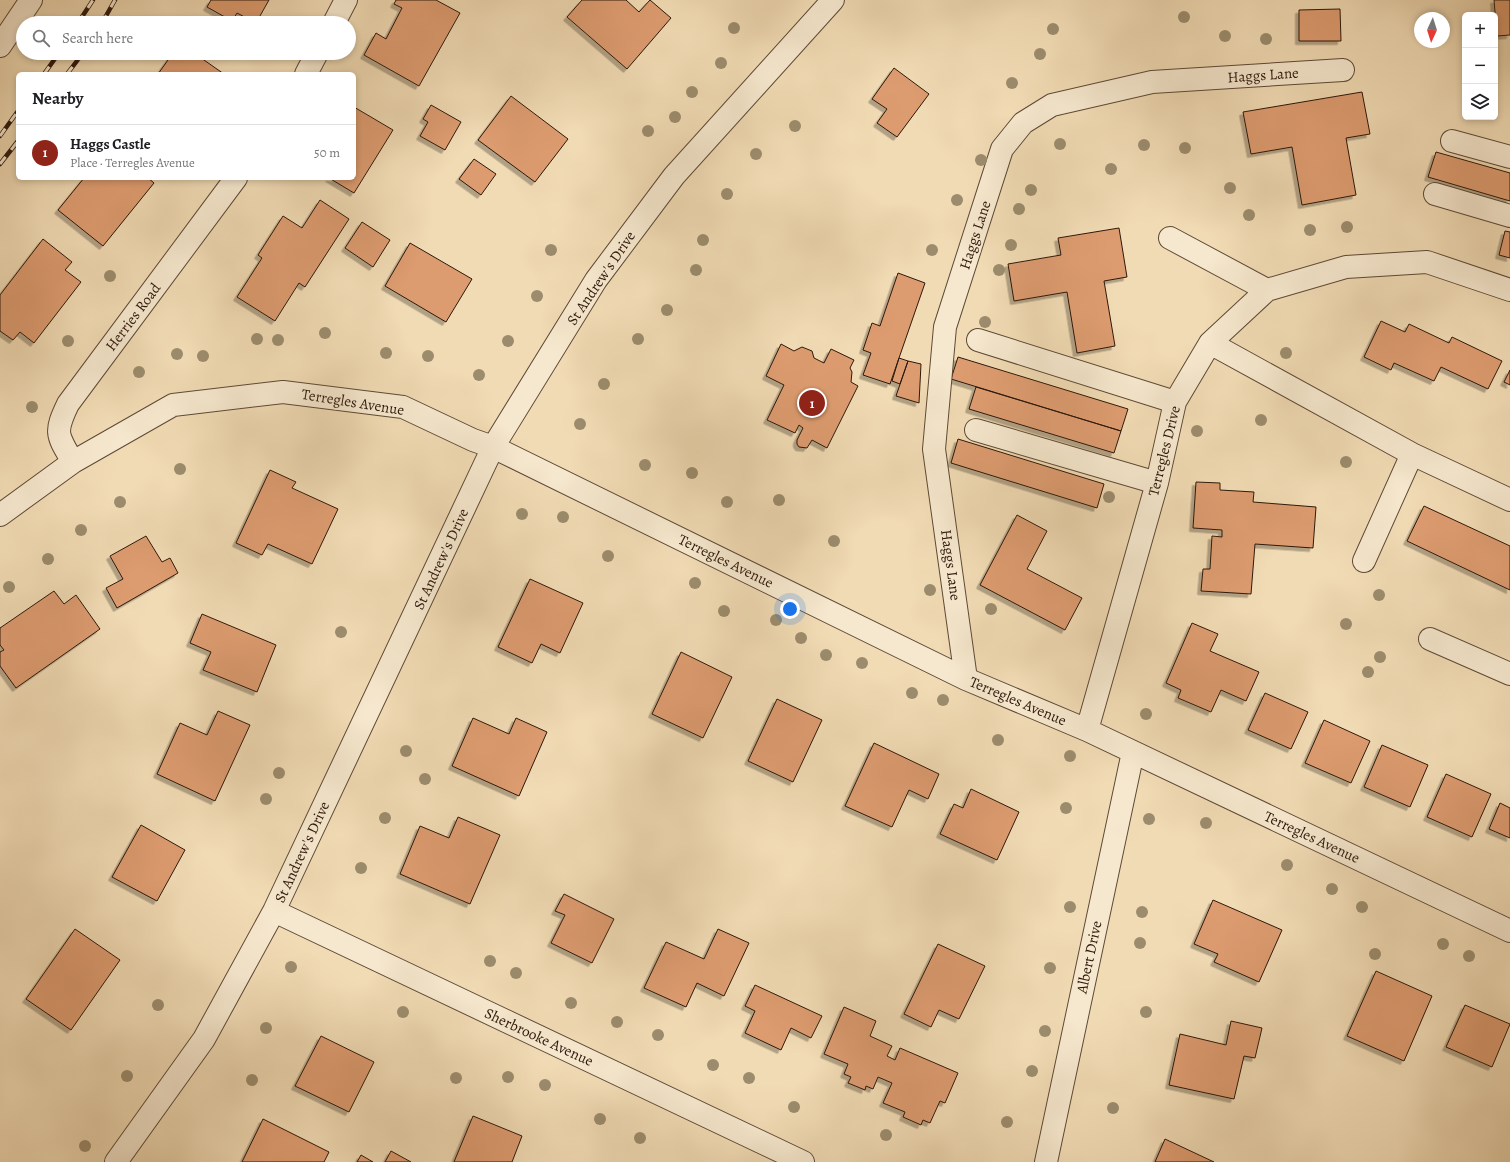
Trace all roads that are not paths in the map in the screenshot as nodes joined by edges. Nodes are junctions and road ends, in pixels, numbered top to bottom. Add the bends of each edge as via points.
1 (31, 0) edge
2 (346, 0) edge
3 (833, 0) edge
4 (20, 16) edge
5 (338, 16) edge
6 (16, 22) edge
7 (0, 46) edge
8 (313, 60) edge
9 (1343, 70) dead end
10 (307, 72) edge
11 (1452, 141) dead end
12 (1510, 157) edge
13 (235, 180) edge
14 (1435, 194) dead end
15 (1510, 216) edge
16 (1170, 238) dead end
17 (1267, 290) junction
18 (1510, 290) edge
19 (978, 340) dead end
20 (1210, 343) junction
21 (1175, 402) junction
22 (976, 430) dead end
23 (493, 447) junction
24 (1412, 454) junction
25 (73, 462) junction
26 (1158, 483) junction
27 (1510, 500) edge
28 (0, 514) edge
29 (1364, 562) dead end
30 (1430, 639) dead end
31 (1510, 674) edge
32 (966, 679) junction
33 (1088, 730) junction
34 (1133, 752) junction
35 (274, 911) junction
36 (1510, 931) edge
37 (116, 1162) edge
38 (803, 1162) edge
39 (1046, 1162) edge

1 - 4 street
2 - 5 street
3 - 23 street, St Andrew's Drive via 674,176 596,280
6 - 7 street
8 - 10 street
9 - 32 street, Haggs Lane via 1152,82 1052,105 1023,123 1002,149 945,327 934,449
11 - 12 street
13 - 25 street, Herries Road via 68,404 59,423 60,440
14 - 15 street
16 - 17 street
17 - 18 street via 1346,267 1427,262
17 - 20 street, Terregles Drive
19 - 21 street
20 - 21 street, Terregles Drive
20 - 24 street
21 - 26 street, Terregles Drive
22 - 26 street
23 - 25 street, Terregles Avenue via 403,407 283,392 173,405
23 - 32 street, Terregles Avenue
23 - 35 street, St Andrew's Drive
24 - 27 street
24 - 29 street
25 - 28 street, Terregles Avenue
26 - 33 street, Terregles Drive
30 - 31 street
32 - 33 street, Terregles Avenue
33 - 34 street, Terregles Avenue
34 - 36 street, Terregles Avenue
34 - 39 street, Albert Drive
35 - 37 street, St Andrew's Drive via 204,1040
35 - 38 street, Sherbrooke Avenue

